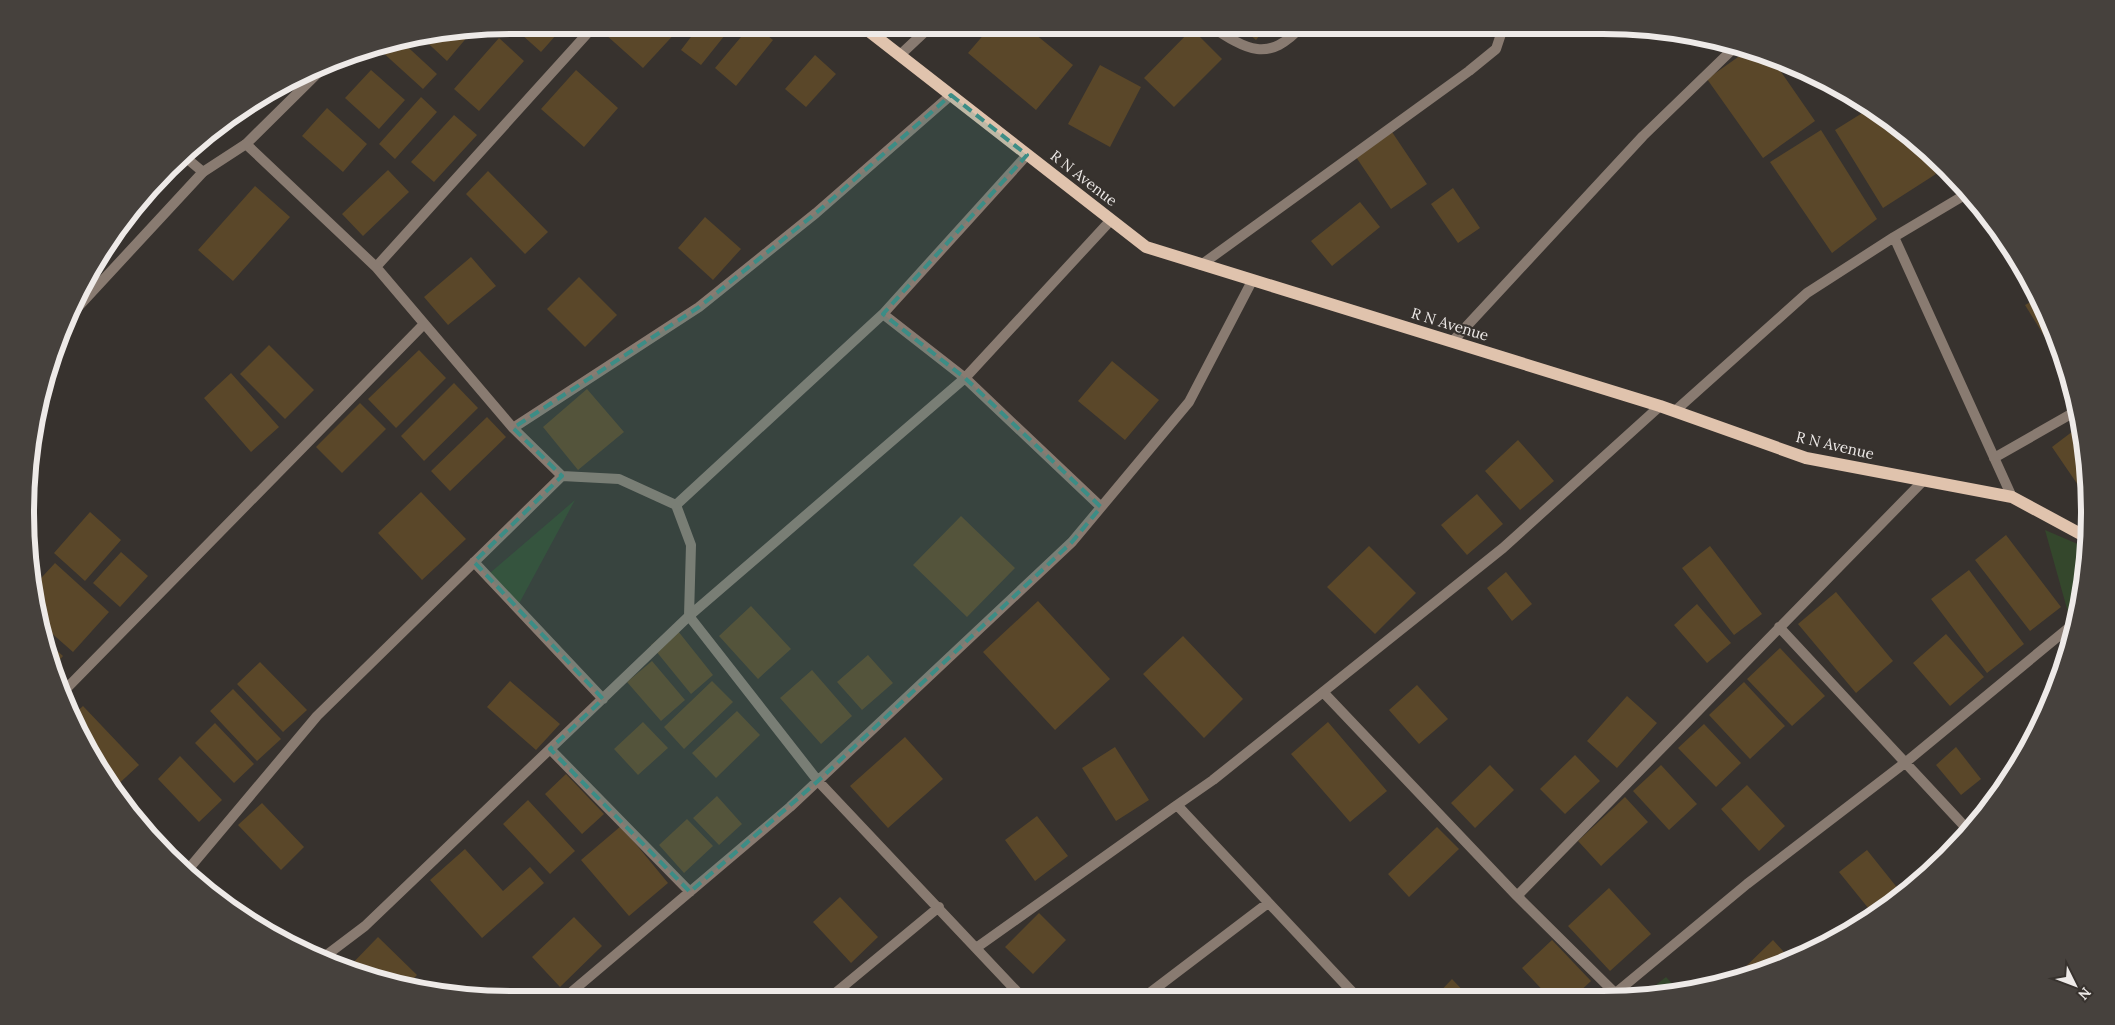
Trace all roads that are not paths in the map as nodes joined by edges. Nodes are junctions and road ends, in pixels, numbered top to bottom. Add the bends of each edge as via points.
1 (587, 34) edge
2 (873, 34) edge
3 (922, 34) edge
4 (1223, 34) edge
5 (1294, 34) edge
6 (1501, 34) edge
7 (1730, 51) edge
8 (900, 55) junction
9 (314, 77) edge
10 (951, 95) junction
11 (246, 144) junction
12 (1027, 156) junction
13 (189, 160) edge
14 (203, 172) junction
15 (1962, 197) edge
16 (1111, 220) junction
17 (1894, 237) junction
18 (1200, 265) junction
19 (376, 267) junction
20 (1252, 281) junction
21 (82, 302) edge
22 (883, 314) junction
23 (423, 324) junction
24 (1452, 342) junction
25 (965, 378) junction
26 (1660, 406) junction
27 (1675, 411) junction
28 (2071, 414) edge
29 (513, 428) junction
30 (1994, 458) junction
31 (562, 476) junction
32 (1924, 480) junction
33 (2012, 497) junction
34 (676, 505) junction
35 (1101, 507) junction
36 (2080, 534) edge
37 (474, 562) junction
38 (689, 616) junction
39 (1779, 627) junction
40 (2066, 630) edge
41 (67, 688) edge
42 (1323, 692) junction
43 (603, 699) junction
44 (550, 750) junction
45 (1906, 762) junction
46 (818, 782) junction
47 (1177, 804) junction
48 (1964, 826) edge
49 (191, 866) edge
50 (690, 892) junction
51 (1517, 896) junction
52 (1268, 902) junction
53 (939, 907) junction
54 (976, 948) junction
55 (328, 954) edge
56 (573, 991) edge
57 (838, 991) edge
58 (1017, 991) edge
59 (1152, 991) edge
60 (1351, 991) edge
61 (1610, 991) edge
62 (1617, 991) edge

1 - 19 street
2 - 8 main road, R N Avenue
3 - 8 street
4 - 5 street via 1258,50 1274,48
6 - 18 street via 1496,49 1469,71
7 - 24 street via 1643,136
8 - 10 main road, R N Avenue
9 - 11 street
10 - 12 main road, R N Avenue
10 - 29 street via 816,213 699,307
11 - 14 street
11 - 19 street
12 - 16 main road, R N Avenue
12 - 22 street
13 - 14 street
14 - 21 street
15 - 17 street
16 - 18 main road, R N Avenue via 1146,247
16 - 25 street
17 - 27 street via 1807,293
17 - 30 street
18 - 20 main road, R N Avenue
19 - 23 street
20 - 24 main road, R N Avenue
20 - 35 street via 1189,402
22 - 25 street
22 - 34 street
23 - 29 street
23 - 41 street
24 - 26 main road, R N Avenue
25 - 35 street
25 - 38 street
26 - 27 main road, R N Avenue
26 - 42 street via 1503,548
27 - 32 main road, R N Avenue via 1806,458
28 - 30 street
29 - 31 street
30 - 33 street
31 - 34 street via 619,479
31 - 37 street
32 - 33 main road, R N Avenue
32 - 39 street
33 - 36 main road, R N Avenue
34 - 38 street via 691,545
35 - 46 street via 1072,542
37 - 43 street
37 - 49 street via 317,716
38 - 43 street
38 - 46 street
39 - 45 street
39 - 51 street
40 - 45 street
42 - 47 street via 1213,780
42 - 51 street
43 - 44 street
44 - 50 street
44 - 55 street via 365,926
45 - 48 street
45 - 62 street via 1747,884
46 - 50 street
46 - 53 street
47 - 52 street
47 - 54 street
50 - 56 street
51 - 61 street
52 - 59 street
52 - 60 street
53 - 54 street
53 - 57 street
54 - 58 street

